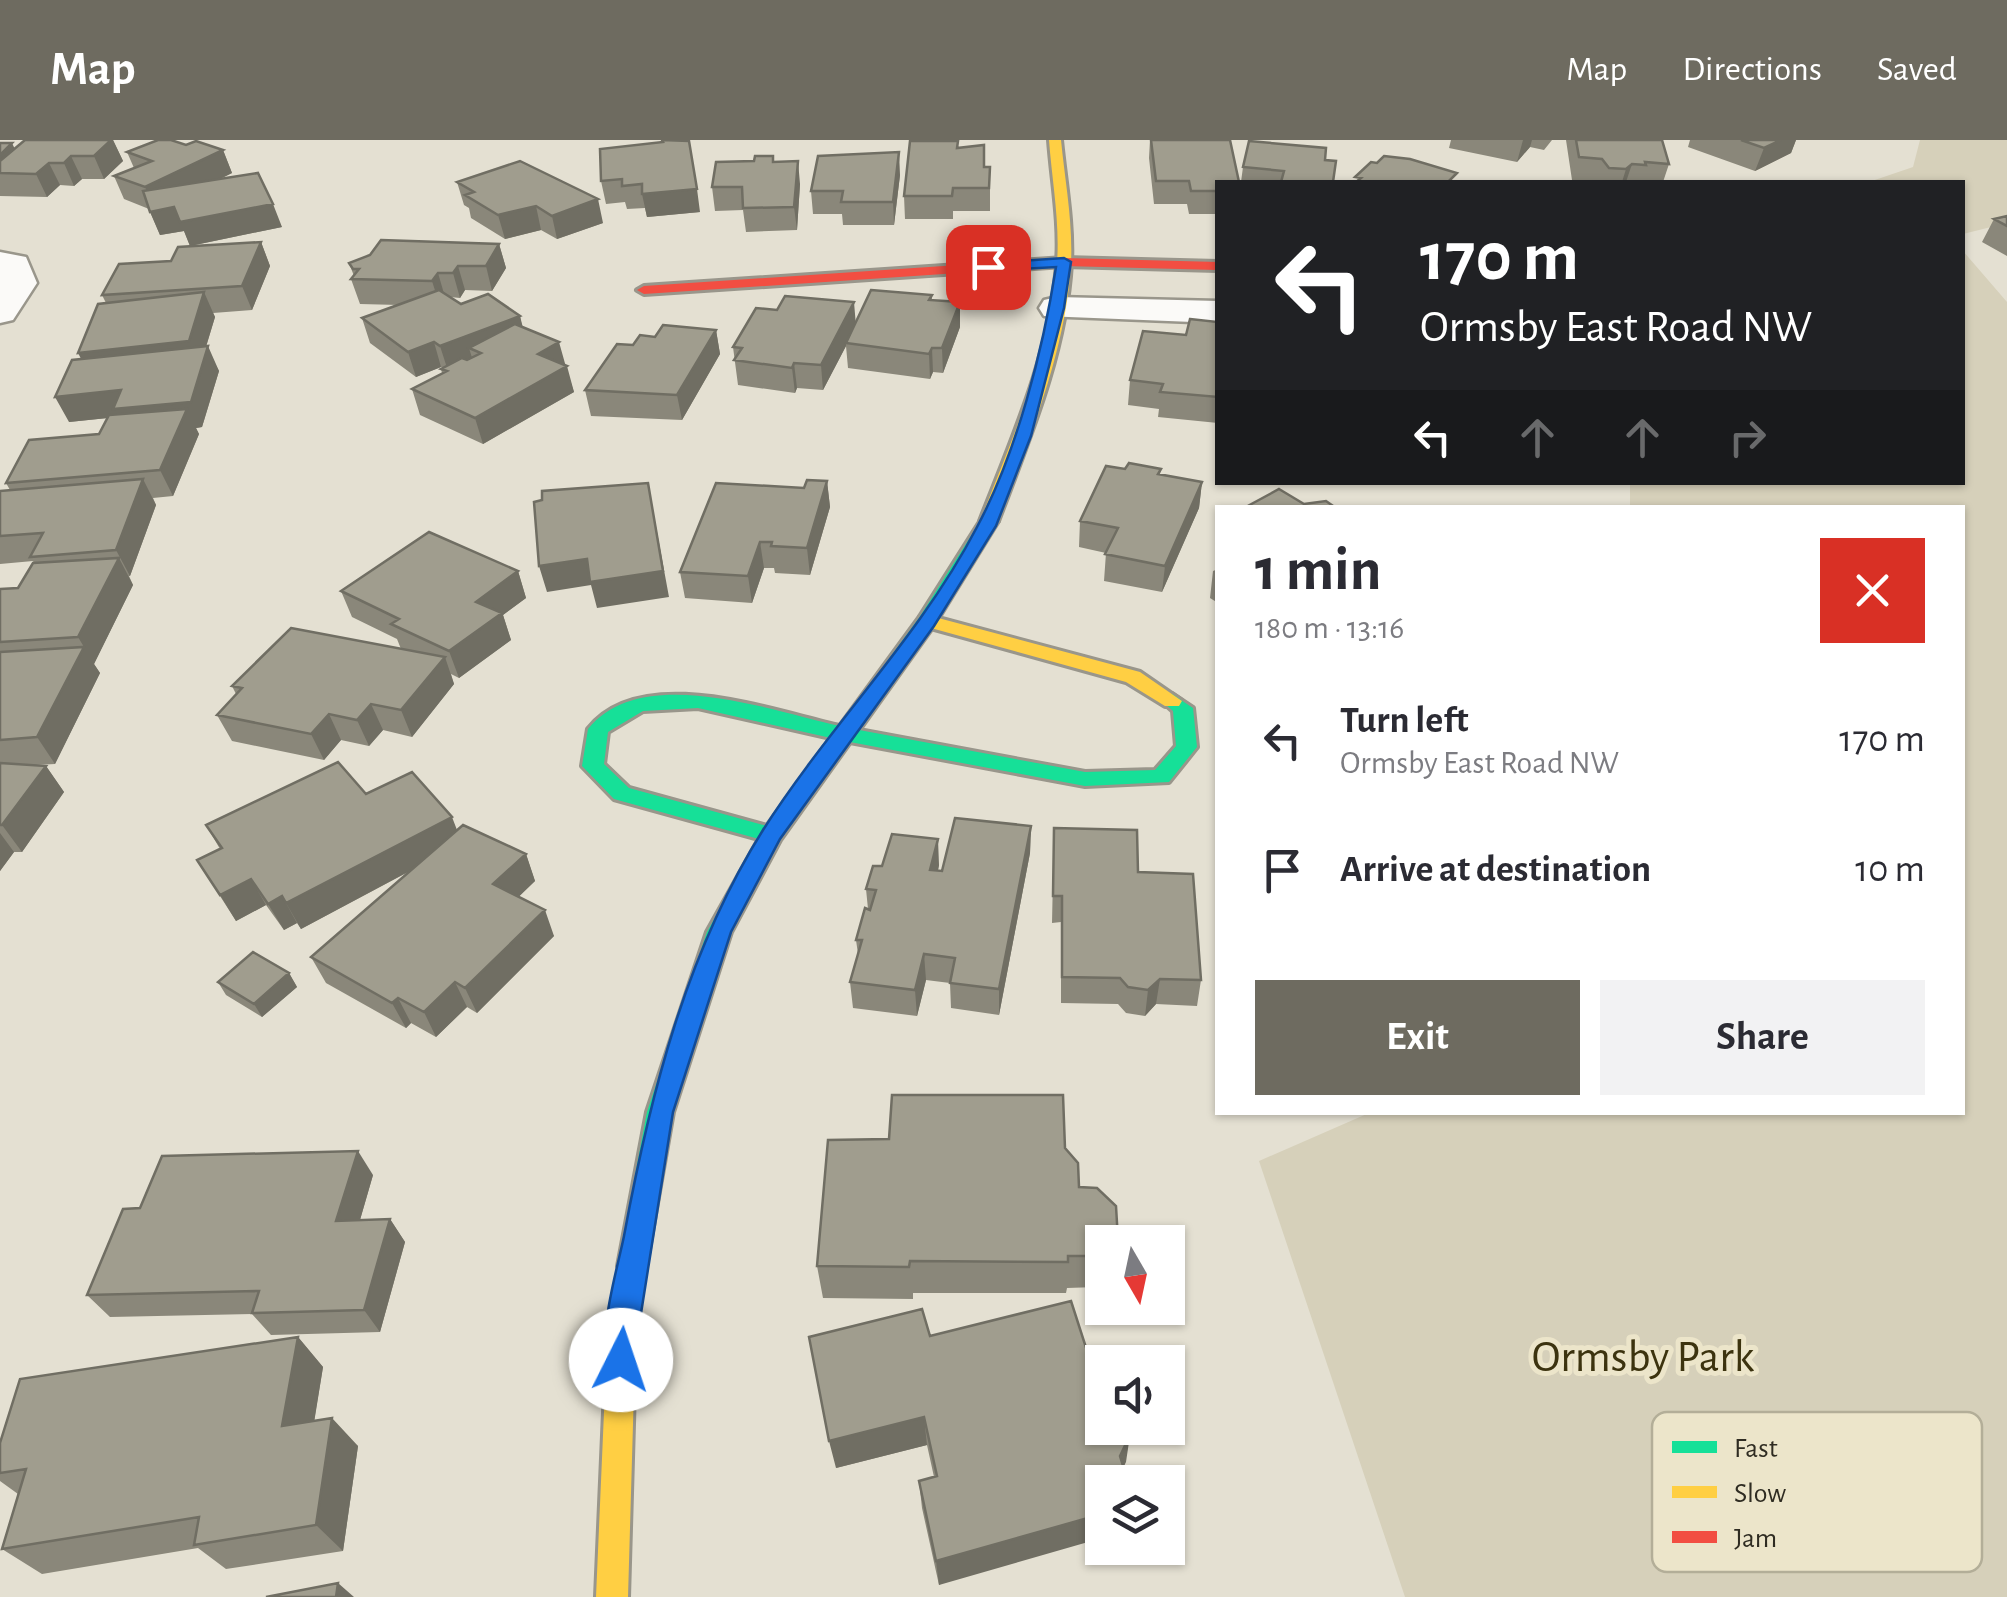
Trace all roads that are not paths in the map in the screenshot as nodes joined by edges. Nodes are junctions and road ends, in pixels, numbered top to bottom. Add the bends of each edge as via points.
1 (1054, 140) edge
2 (1064, 262) junction
3 (7, 263) edge
4 (1215, 266) edge
5 (644, 290) dead end
6 (1057, 308) junction
7 (0, 312) edge
8 (1215, 312) edge
9 (927, 621) junction
10 (842, 734) junction
11 (772, 835) junction
12 (612, 1597) edge

1 - 2 street
2 - 4 street
2 - 5 street
2 - 6 street
3 - 7 street via 20,283
6 - 8 street
6 - 9 street via 1022,436 987,526
9 - 10 street
9 - 10 street via 1133,676 1183,708 1187,747 1161,776 1085,779
10 - 11 street
10 - 11 street via 698,700 640,704 598,729 593,766 622,794
11 - 12 street via 719,932 660,1112 622,1320

